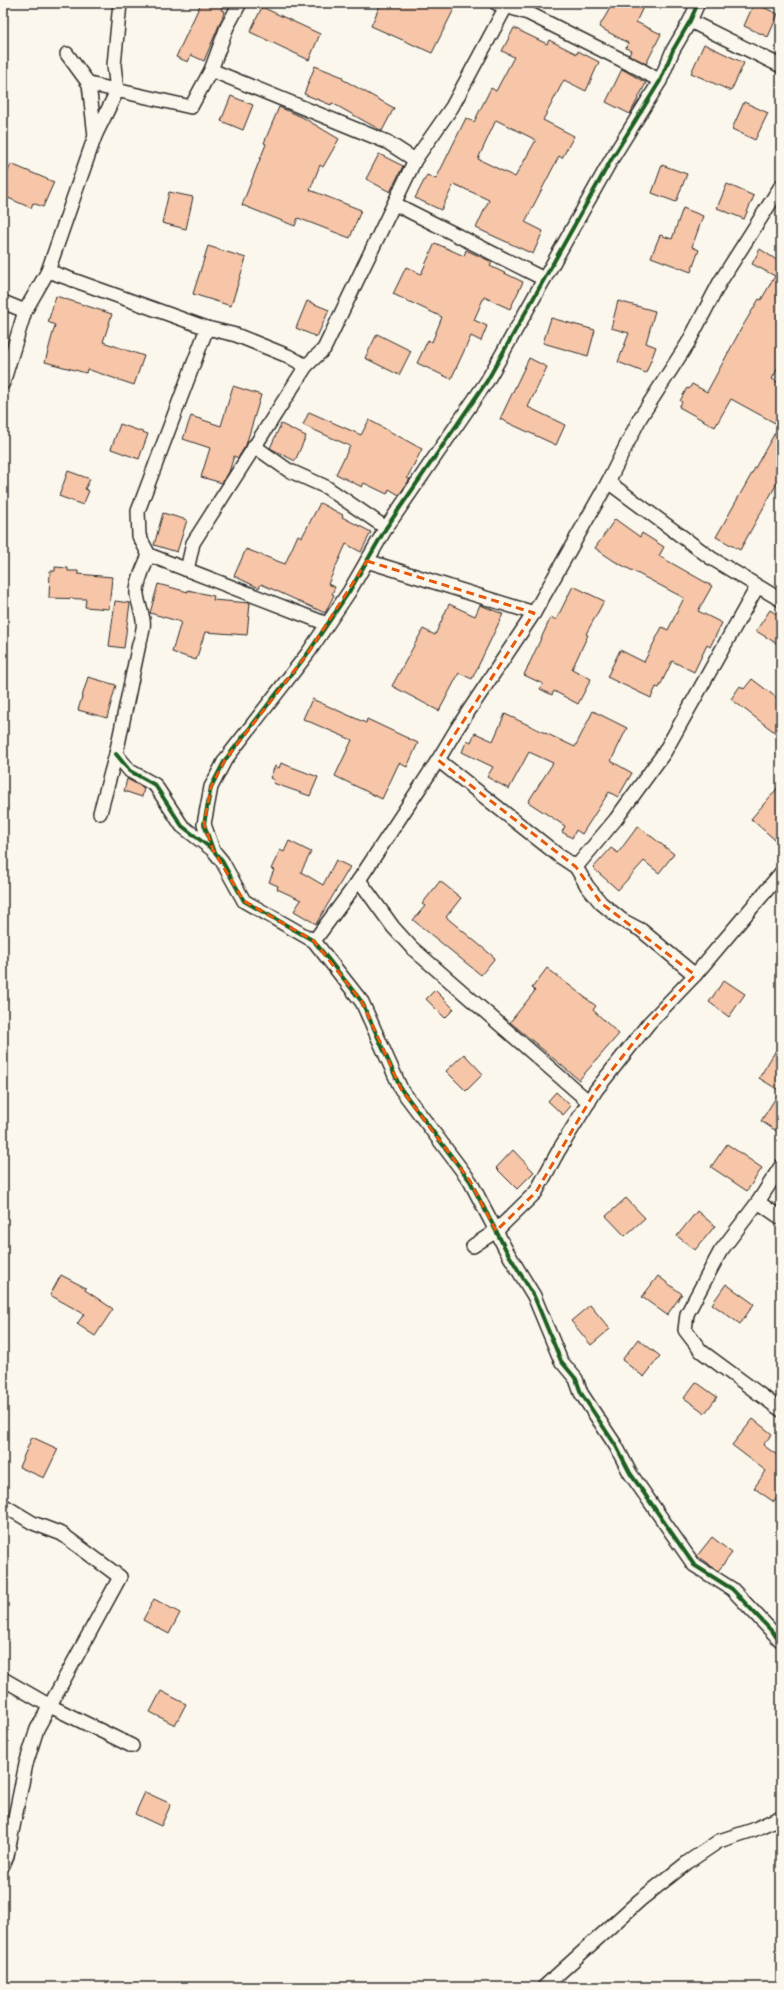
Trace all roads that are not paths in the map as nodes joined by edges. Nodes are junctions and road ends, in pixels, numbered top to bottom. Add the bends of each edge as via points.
1 (120, 3) edge
2 (240, 3) edge
3 (698, 3) edge
4 (503, 4) edge
5 (690, 22) junction
6 (67, 54) dead end
7 (781, 66) edge
8 (211, 70) junction
9 (660, 81) junction
10 (89, 84) junction
11 (117, 91) junction
12 (95, 136) junction
13 (415, 160) junction
14 (781, 186) edge
15 (395, 204) junction
16 (48, 271) junction
17 (544, 279) junction
18 (3, 302) edge
19 (25, 311) junction
20 (207, 328) junction
21 (306, 366) junction
22 (3, 383) edge
23 (254, 446) junction
24 (608, 482) junction
25 (386, 528) junction
26 (149, 555) junction
27 (367, 561) junction
28 (187, 570) junction
29 (757, 587) junction
30 (781, 600) edge
31 (534, 613) junction
32 (327, 624) junction
33 (116, 754) junction
34 (438, 760) junction
35 (100, 813) dead end
36 (213, 850) junction
37 (576, 867) junction
38 (781, 873) edge
39 (359, 880) junction
40 (314, 941) junction
41 (696, 975) junction
42 (589, 1102) junction
43 (781, 1166) edge
44 (758, 1202) junction
45 (781, 1218) edge
46 (496, 1231) junction
47 (473, 1246) dead end
48 (781, 1410) edge
49 (3, 1505) edge
50 (781, 1641) edge
51 (3, 1679) edge
52 (50, 1706) junction
53 (132, 1746) dead end
54 (780, 1817) edge
55 (8, 1827) edge
56 (3, 1865) edge
57 (544, 1987) edge

1 - 11 street via 114,65
2 - 8 street via 227,27
3 - 5 street
4 - 9 street via 528,13
4 - 13 street via 452,107
5 - 7 street
5 - 9 street via 673,50
6 - 10 street
8 - 11 street via 191,107
8 - 13 street via 387,142
9 - 17 street
10 - 11 street
10 - 12 street
11 - 12 street
12 - 16 street
13 - 15 street
14 - 24 street via 720,282 688,343 640,418
15 - 17 street
15 - 21 street via 324,349
16 - 19 street
16 - 20 street
17 - 25 street via 487,381
18 - 19 street
19 - 22 street
20 - 21 street via 236,335
20 - 26 street via 138,511 139,536
21 - 23 street
23 - 25 street via 288,470 326,487
23 - 28 street via 193,543
24 - 29 street via 711,558
24 - 31 street
25 - 27 street
26 - 28 street
26 - 33 street via 137,594 144,630
27 - 31 street
27 - 32 street
28 - 32 street
29 - 30 street
29 - 37 street via 664,752 616,819
31 - 34 street
32 - 36 street via 308,653 225,760 211,788 204,824
33 - 35 street
33 - 36 street via 130,771 155,785 182,826
34 - 37 street
34 - 39 street
36 - 40 street via 244,901
37 - 41 street via 601,903 622,920 641,930
38 - 41 street
39 - 40 street
39 - 42 street via 393,927 412,948
40 - 46 street via 362,1002 401,1089 470,1181
41 - 42 street via 649,1023
42 - 46 street via 536,1192
43 - 44 street
44 - 45 street
44 - 48 street via 720,1252 687,1314 685,1330 701,1351
46 - 47 street
46 - 50 street via 534,1296 561,1362 576,1379 597,1420 680,1547 694,1565 732,1589
49 - 52 street via 33,1523 62,1534 120,1577
51 - 52 street
52 - 53 street
52 - 55 street via 37,1729
54 - 57 street via 753,1830 719,1841 688,1862 640,1900
55 - 56 street

